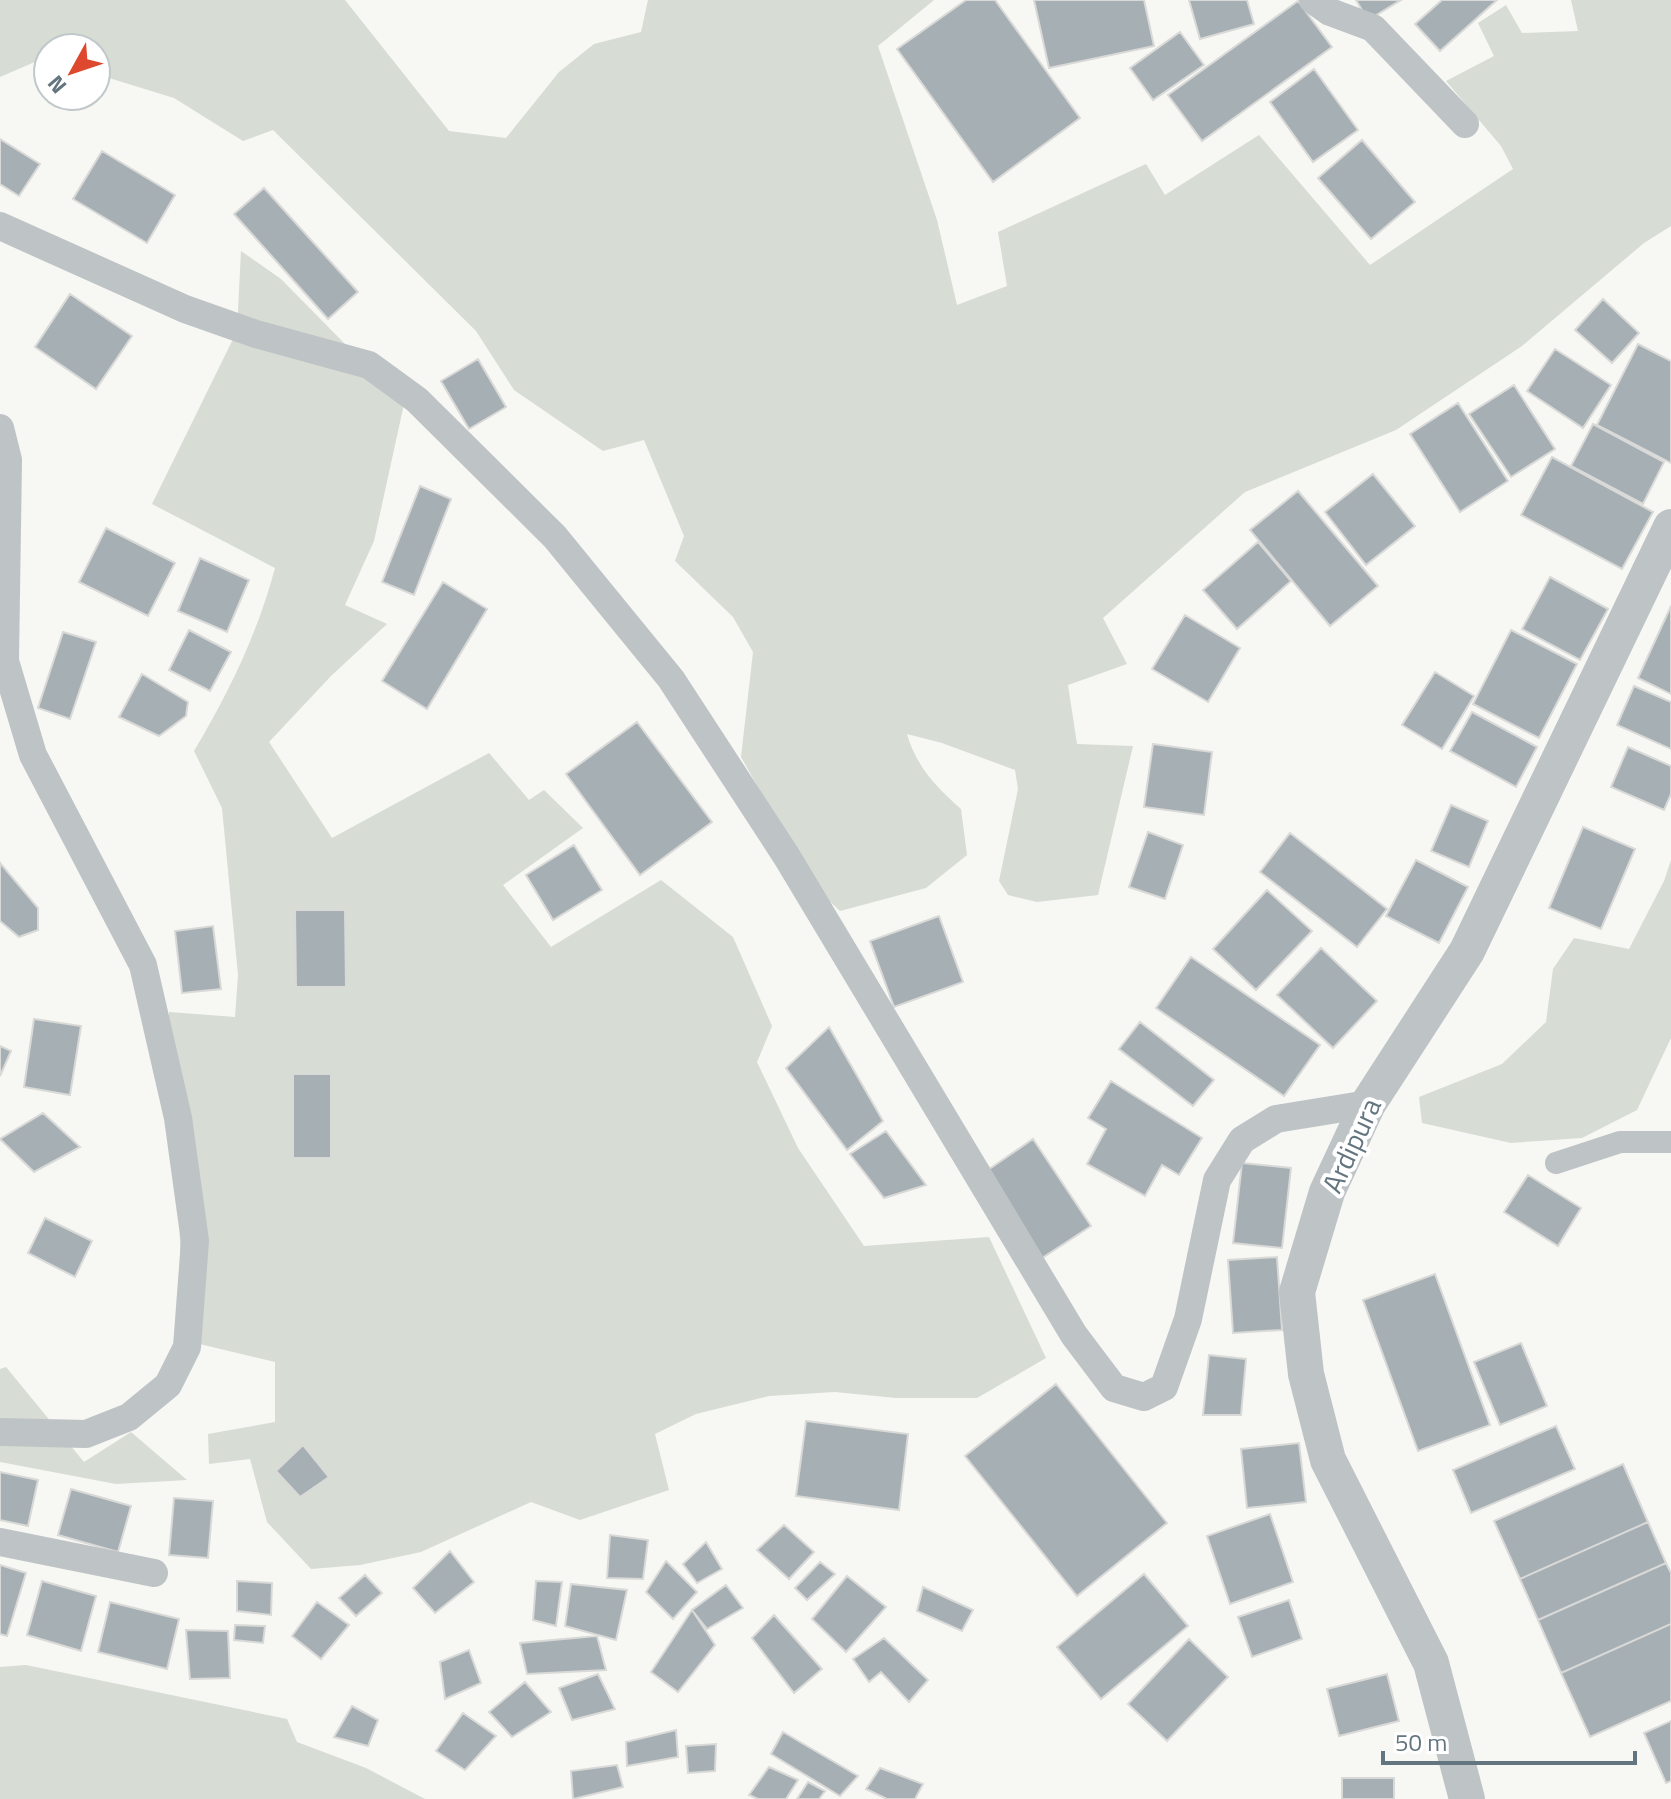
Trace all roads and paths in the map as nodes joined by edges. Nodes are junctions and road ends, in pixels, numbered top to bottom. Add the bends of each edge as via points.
1 (1313, 0) edge
2 (1465, 124) dead end
3 (0, 226) edge
4 (0, 428) edge
5 (4, 465) edge
6 (1671, 527) edge
7 (1368, 1104) junction
8 (1671, 1142) edge
9 (1556, 1163) dead end
10 (0, 1432) edge
11 (0, 1542) edge
12 (154, 1573) dead end
13 (1467, 1799) edge

1 - 2 street via 1373,28
3 - 7 street via 185,309 369,365 417,400 555,537 671,679 787,857 1074,1335 1114,1388 1144,1397 1164,1387 1188,1319 1217,1180 1242,1140 1276,1119
4 - 5 street
5 - 10 street via 5,661 33,755 143,965 178,1118 195,1241 187,1347 168,1385 129,1417 86,1434
6 - 7 street, Ardipura via 1467,951
7 - 13 street, Ardipura via 1327,1192 1297,1292 1306,1374 1328,1460 1431,1663
8 - 9 street via 1620,1142
11 - 12 street

